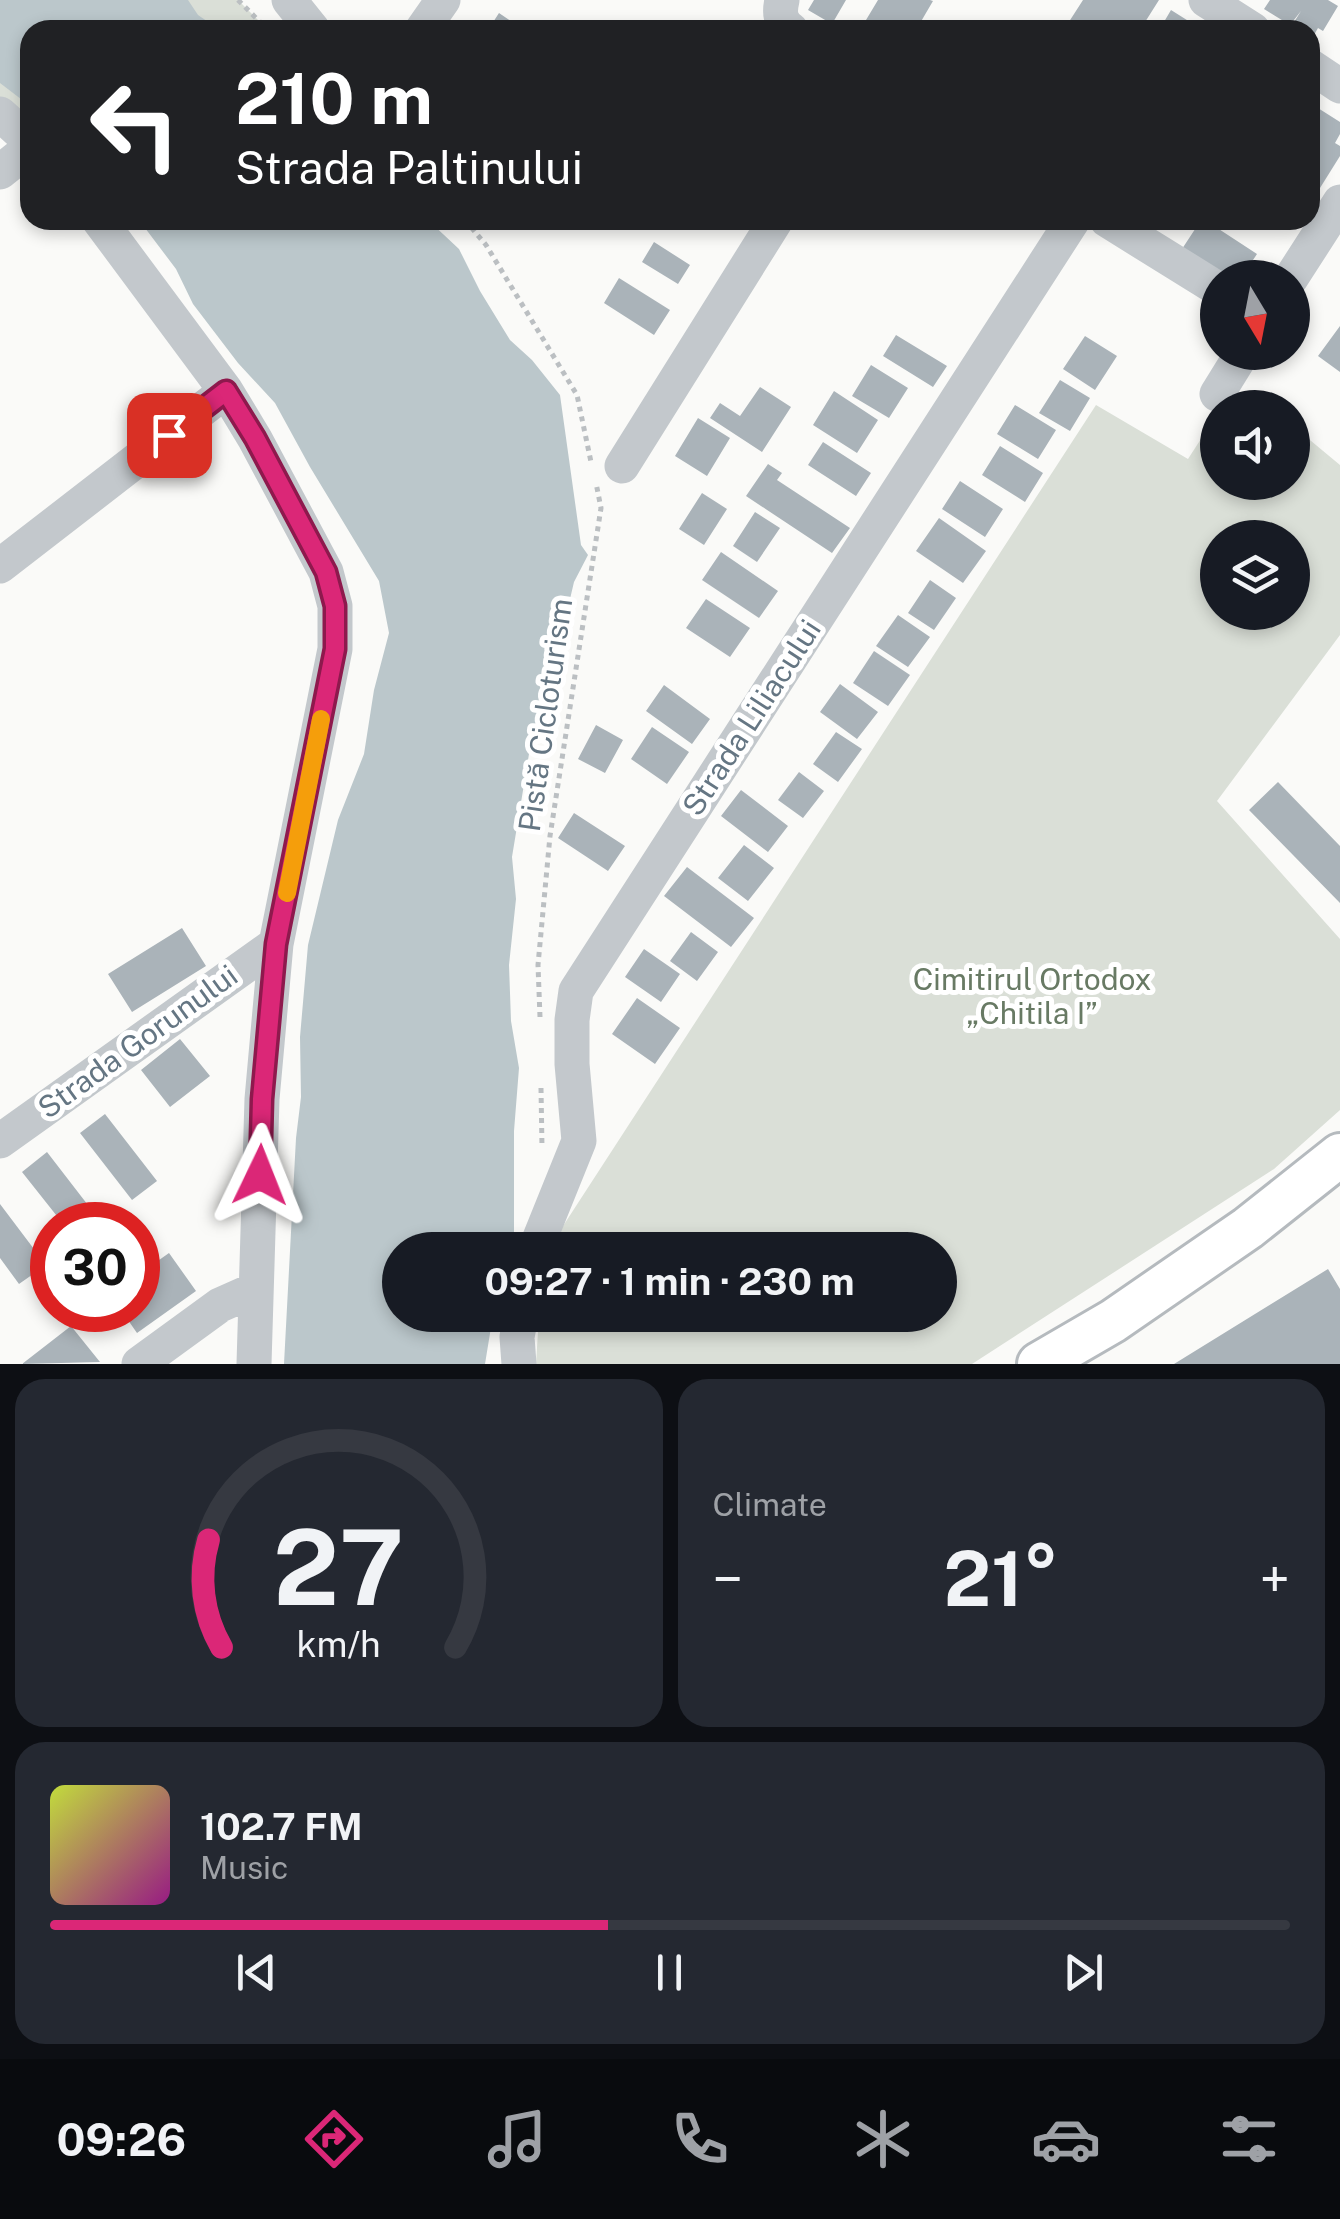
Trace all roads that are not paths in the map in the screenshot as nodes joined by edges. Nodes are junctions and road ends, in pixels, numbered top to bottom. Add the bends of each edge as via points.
1 (289, 0) edge
2 (1206, 0) edge
3 (305, 20) edge
4 (1237, 20) edge
5 (0, 114) edge
6 (20, 135) edge
7 (20, 154) edge
8 (0, 172) edge
9 (1340, 202) edge
10 (106, 230) edge
11 (770, 230) edge
12 (1066, 230) edge
13 (1123, 230) edge
14 (1302, 260) edge
15 (1200, 278) edge
16 (226, 391) junction
17 (622, 466) dead end
18 (0, 566) edge
19 (276, 944) junction
20 (0, 1141) edge
21 (1340, 1155) edge
22 (541, 1232) edge
23 (256, 1289) junction
24 (518, 1332) edge
25 (139, 1364) edge
26 (254, 1364) edge
27 (519, 1364) edge
28 (1039, 1364) edge

1 - 3 street
2 - 4 street
5 - 6 street
7 - 8 street
9 - 14 street
10 - 16 street
11 - 17 street
12 - 22 street, Strada Liliacului via 576,991 572,1064 579,1140
13 - 15 street
16 - 18 street
16 - 19 street via 326,572 335,606 335,649
19 - 20 street, Strada Gorunului
19 - 23 street via 262,1099
21 - 28 main road via 1248,1228
23 - 25 street via 220,1305
23 - 26 street
24 - 27 street

